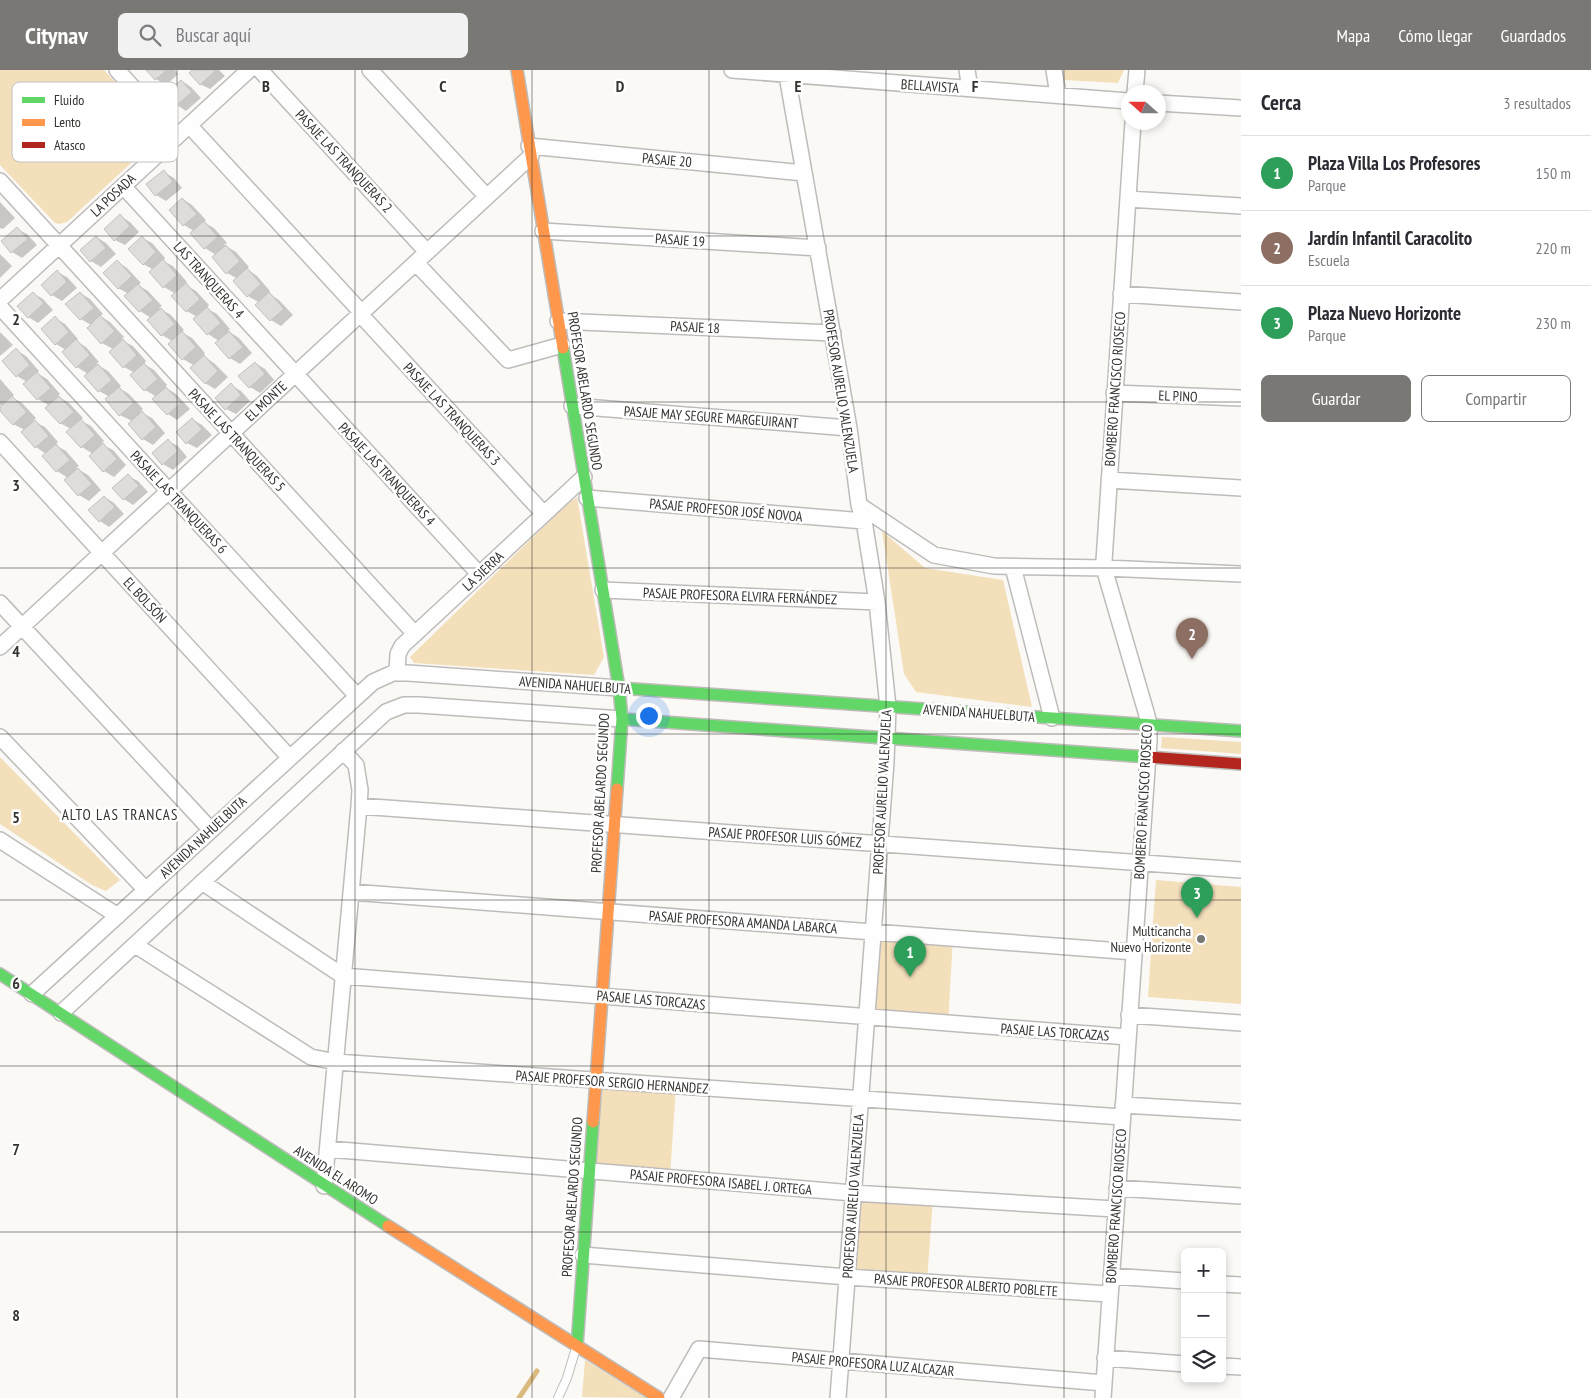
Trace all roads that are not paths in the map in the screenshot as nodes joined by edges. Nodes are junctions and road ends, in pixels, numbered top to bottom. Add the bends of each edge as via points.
1 (117, 70) edge
2 (260, 70) edge
3 (370, 70) edge
4 (516, 70) edge
5 (732, 70) edge
6 (967, 70) edge
7 (1054, 70) edge
8 (1137, 70) edge
9 (242, 72) edge
10 (786, 72) edge
11 (879, 76) edge
12 (128, 82) edge
13 (1136, 85) edge
14 (970, 89) junction
15 (1058, 95) junction
16 (1121, 100) edge
17 (1166, 103) edge
18 (1241, 108) edge
19 (189, 125) junction
20 (1132, 130) edge
21 (178, 135) edge
22 (530, 151) junction
23 (149, 162) edge
24 (804, 173) junction
25 (0, 182) edge
26 (123, 186) junction
27 (487, 197) junction
28 (1128, 199) junction
29 (1241, 206) edge
30 (543, 231) junction
31 (59, 246) junction
32 (818, 248) junction
33 (427, 252) junction
34 (416, 263) junction
35 (1121, 294) junction
36 (0, 300) edge
37 (1241, 302) edge
38 (0, 307) edge
39 (361, 314) junction
40 (558, 321) junction
41 (832, 334) junction
42 (562, 345) junction
43 (296, 374) junction
44 (1114, 393) junction
45 (1241, 398) edge
46 (572, 406) junction
47 (849, 428) junction
48 (231, 433) junction
49 (0, 442) edge
50 (584, 477) junction
51 (1108, 480) junction
52 (1241, 488) edge
53 (169, 491) junction
54 (588, 498) junction
55 (859, 505) junction
56 (544, 514) junction
57 (864, 521) junction
58 (102, 553) junction
59 (1013, 568) junction
60 (1105, 568) junction
61 (480, 574) junction
62 (1241, 574) edge
63 (603, 590) junction
64 (877, 602) junction
65 (0, 603) edge
66 (22, 626) junction
67 (416, 634) junction
68 (0, 647) edge
69 (397, 673) junction
70 (619, 688) junction
71 (357, 696) junction
72 (888, 707) junction
73 (1052, 718) junction
74 (622, 720) junction
75 (1148, 724) junction
76 (1241, 730) edge
77 (0, 737) edge
78 (888, 738) junction
79 (344, 751) junction
80 (1148, 757) junction
81 (290, 758) junction
82 (1241, 764) edge
83 (359, 806) junction
84 (614, 824) junction
85 (211, 830) junction
86 (0, 840) edge
87 (880, 844) junction
88 (1140, 862) junction
89 (1241, 870) edge
90 (202, 882) junction
91 (146, 890) junction
92 (351, 892) junction
93 (608, 912) junction
94 (118, 916) junction
95 (873, 932) junction
96 (135, 945) junction
97 (1134, 952) junction
98 (0, 974) edge
99 (344, 976) junction
100 (32, 994) junction
101 (601, 996) junction
102 (62, 1013) junction
103 (1129, 1015) junction
104 (867, 1017) junction
105 (1241, 1023) edge
106 (1128, 1037) junction
107 (336, 1062) junction
108 (596, 1081) junction
109 (860, 1100) junction
110 (1123, 1111) junction
111 (1241, 1112) edge
112 (328, 1149) junction
113 (589, 1171) junction
114 (324, 1186) junction
115 (1117, 1188) junction
116 (854, 1192) junction
117 (1241, 1196) edge
118 (1115, 1209) junction
119 (584, 1254) junction
120 (1110, 1276) junction
121 (847, 1277) junction
122 (1181, 1281) edge
123 (1226, 1284) edge
124 (1241, 1285) edge
125 (1109, 1294) junction
126 (577, 1346) junction
127 (1105, 1358) junction
128 (841, 1362) junction
129 (1181, 1364) edge
130 (1226, 1366) edge
131 (1241, 1368) edge
132 (1103, 1391) edge
133 (558, 1398) edge
134 (659, 1398) edge
135 (671, 1398) edge
136 (838, 1398) edge

1 - 12 street
2 - 33 street, PASAJE LAS TRANQUERAS 2
3 - 27 street
4 - 22 street, PROFESOR ABELARDO SEGUNDO
5 - 10 street, BELLAVISTA
6 - 14 street
7 - 15 street
8 - 13 street
9 - 19 street, LA POSADA
10 - 11 street, BELLAVISTA
10 - 24 street, PROFESOR AURELIO VALENZUELA
11 - 14 street, BELLAVISTA
14 - 15 street, BELLAVISTA
15 - 16 street, BELLAVISTA
17 - 18 street
19 - 21 street, LA POSADA
19 - 39 street, PASAJE LAS TRANQUERAS 3
20 - 28 street, BOMBERO FRANCISCO RIOSECO
22 - 24 street, PASAJE 20
22 - 27 street, EL MONTE
22 - 30 street, PROFESOR ABELARDO SEGUNDO
23 - 26 street, LA POSADA
24 - 32 street, PROFESOR AURELIO VALENZUELA
25 - 31 street, PASAJE LAS TRANQUERAS 5
26 - 31 street, LA POSADA
26 - 43 street, LAS TRANQUERAS 4
27 - 33 street, EL MONTE
28 - 29 street
28 - 35 street, BOMBERO FRANCISCO RIOSECO
30 - 32 street, PASAJE 19
30 - 40 street, PROFESOR ABELARDO SEGUNDO
31 - 36 street, LA POSADA
31 - 48 street, PASAJE LAS TRANQUERAS 5
32 - 41 street, PROFESOR AURELIO VALENZUELA
33 - 34 street, EL MONTE
34 - 39 street, EL MONTE
34 - 42 street via 508,360
35 - 37 street
35 - 44 street, BOMBERO FRANCISCO RIOSECO
38 - 53 street, PASAJE LAS TRANQUERAS 6
39 - 43 street, EL MONTE
39 - 56 street, PASAJE LAS TRANQUERAS 3
40 - 41 street, PASAJE 18
40 - 42 street, PROFESOR ABELARDO SEGUNDO
41 - 47 street, PROFESOR AURELIO VALENZUELA
42 - 46 street, PROFESOR ABELARDO SEGUNDO
43 - 48 street, EL MONTE
43 - 61 street, PASAJE LAS TRANQUERAS 4
44 - 45 street, EL PINO
44 - 51 street, BOMBERO FRANCISCO RIOSECO
46 - 47 street, PASAJE MAY SEGURE MARGEUIRANT
46 - 50 street, PROFESOR ABELARDO SEGUNDO
47 - 55 street, PROFESOR AURELIO VALENZUELA
48 - 53 street, EL MONTE
48 - 67 street, PASAJE LAS TRANQUERAS 5
49 - 58 street, EL BOLSÓN
50 - 54 street, PROFESOR ABELARDO SEGUNDO
50 - 56 street, LA SIERRA
51 - 52 street
51 - 60 street, BOMBERO FRANCISCO RIOSECO
53 - 58 street, EL MONTE
53 - 71 street, PASAJE LAS TRANQUERAS 6
54 - 57 street, PASAJE PROFESOR JOSÉ NOVOA
54 - 63 street, PROFESOR ABELARDO SEGUNDO
55 - 57 street, PROFESOR AURELIO VALENZUELA
55 - 59 street via 934,555
56 - 61 street, LA SIERRA
57 - 64 street, PROFESOR AURELIO VALENZUELA
58 - 66 street, EL MONTE
58 - 81 street, EL BOLSÓN
59 - 60 street
59 - 73 street
60 - 62 street
60 - 75 street, BOMBERO FRANCISCO RIOSECO
61 - 67 street, LA SIERRA
63 - 64 street, PASAJE PROFESORA ELVIRA FERNÁNDEZ
63 - 70 street, PROFESOR ABELARDO SEGUNDO
64 - 72 street, PROFESOR AURELIO VALENZUELA
65 - 66 street
66 - 68 street, EL MONTE
66 - 85 street
67 - 69 street, LA SIERRA via 398,654
69 - 70 street, AVENIDA NAHUELBUTA
69 - 71 street, AVENIDA NAHUELBUTA via 373,682
70 - 72 street, AVENIDA NAHUELBUTA
70 - 74 street, PROFESOR ABELARDO SEGUNDO
71 - 81 street, AVENIDA NAHUELBUTA
72 - 73 street, AVENIDA NAHUELBUTA
72 - 78 street, PROFESOR AURELIO VALENZUELA
73 - 75 street, AVENIDA NAHUELBUTA
74 - 78 street
74 - 79 street via 404,705 386,712
74 - 84 street, PROFESOR ABELARDO SEGUNDO
75 - 76 street, AVENIDA NAHUELBUTA
75 - 80 street, BOMBERO FRANCISCO RIOSECO
77 - 91 street
78 - 80 street
78 - 87 street, PROFESOR AURELIO VALENZUELA
79 - 83 street via 356,765
79 - 90 street
80 - 82 street
80 - 88 street, BOMBERO FRANCISCO RIOSECO
81 - 85 street, AVENIDA NAHUELBUTA
83 - 84 street, PASAJE PROFESOR LUIS GÓMEZ
83 - 92 street
84 - 87 street, PASAJE PROFESOR LUIS GÓMEZ
84 - 93 street, PROFESOR ABELARDO SEGUNDO
85 - 91 street, AVENIDA NAHUELBUTA
86 - 94 street
87 - 88 street, PASAJE PROFESOR LUIS GÓMEZ
87 - 95 street, PROFESOR AURELIO VALENZUELA
88 - 89 street, PASAJE PROFESOR LUIS GÓMEZ
88 - 97 street, BOMBERO FRANCISCO RIOSECO
90 - 96 street
90 - 99 street, PASAJE LAS TORCAZAS
91 - 94 street, AVENIDA NAHUELBUTA
92 - 93 street, PASAJE PROFESORA AMANDA LABARCA
92 - 99 street
93 - 95 street, PASAJE PROFESORA AMANDA LABARCA
93 - 101 street, PROFESOR ABELARDO SEGUNDO
94 - 100 street, AVENIDA NAHUELBUTA
95 - 97 street, PASAJE PROFESORA AMANDA LABARCA
95 - 104 street, PROFESOR AURELIO VALENZUELA
96 - 102 street
96 - 107 street, PASAJE PROFESOR SERGIO HERNANDEZ via 312,1057
97 - 103 street, BOMBERO FRANCISCO RIOSECO
98 - 100 street, AVENIDA EL AROMO
99 - 101 street, PASAJE LAS TORCAZAS
99 - 107 street
100 - 102 street, AVENIDA EL AROMO
101 - 104 street, PASAJE LAS TORCAZAS
101 - 108 street, PROFESOR ABELARDO SEGUNDO
102 - 114 street, AVENIDA EL AROMO
103 - 105 street
103 - 106 street, BOMBERO FRANCISCO RIOSECO
104 - 106 street, PASAJE LAS TORCAZAS
104 - 109 street, PROFESOR AURELIO VALENZUELA
106 - 110 street, BOMBERO FRANCISCO RIOSECO
107 - 108 street, PASAJE PROFESOR SERGIO HERNANDEZ
107 - 112 street
108 - 109 street, PASAJE PROFESOR SERGIO HERNANDEZ
108 - 113 street, PROFESOR ABELARDO SEGUNDO
109 - 110 street, PASAJE PROFESOR SERGIO HERNANDEZ
109 - 116 street, PROFESOR AURELIO VALENZUELA
110 - 111 street, PASAJE PROFESOR SERGIO HERNANDEZ
110 - 115 street, BOMBERO FRANCISCO RIOSECO
112 - 113 street, PASAJE PROFESORA ISABEL J. ORTEGA
112 - 114 street
113 - 116 street, PASAJE PROFESORA ISABEL J. ORTEGA
113 - 119 street, PROFESOR ABELARDO SEGUNDO
114 - 126 street, AVENIDA EL AROMO
115 - 117 street
115 - 118 street, BOMBERO FRANCISCO RIOSECO
116 - 118 street, PASAJE PROFESORA ISABEL J. ORTEGA
116 - 121 street, PROFESOR AURELIO VALENZUELA
118 - 120 street, BOMBERO FRANCISCO RIOSECO
119 - 121 street, PASAJE PROFESOR ALBERTO POBLETE
119 - 126 street, PROFESOR ABELARDO SEGUNDO
120 - 122 street
120 - 125 street, BOMBERO FRANCISCO RIOSECO
121 - 125 street, PASAJE PROFESOR ALBERTO POBLETE
121 - 128 street, PROFESOR AURELIO VALENZUELA
123 - 124 street
125 - 127 street, BOMBERO FRANCISCO RIOSECO
126 - 133 lane
126 - 134 street, AVENIDA EL AROMO
127 - 129 street
127 - 132 street, BOMBERO FRANCISCO RIOSECO
128 - 132 street, PASAJE PROFESORA LUZ ALCAZAR
128 - 135 street, PASAJE PROFESORA LUZ ALCAZAR via 699,1349
128 - 136 street, PROFESOR AURELIO VALENZUELA
130 - 131 street

